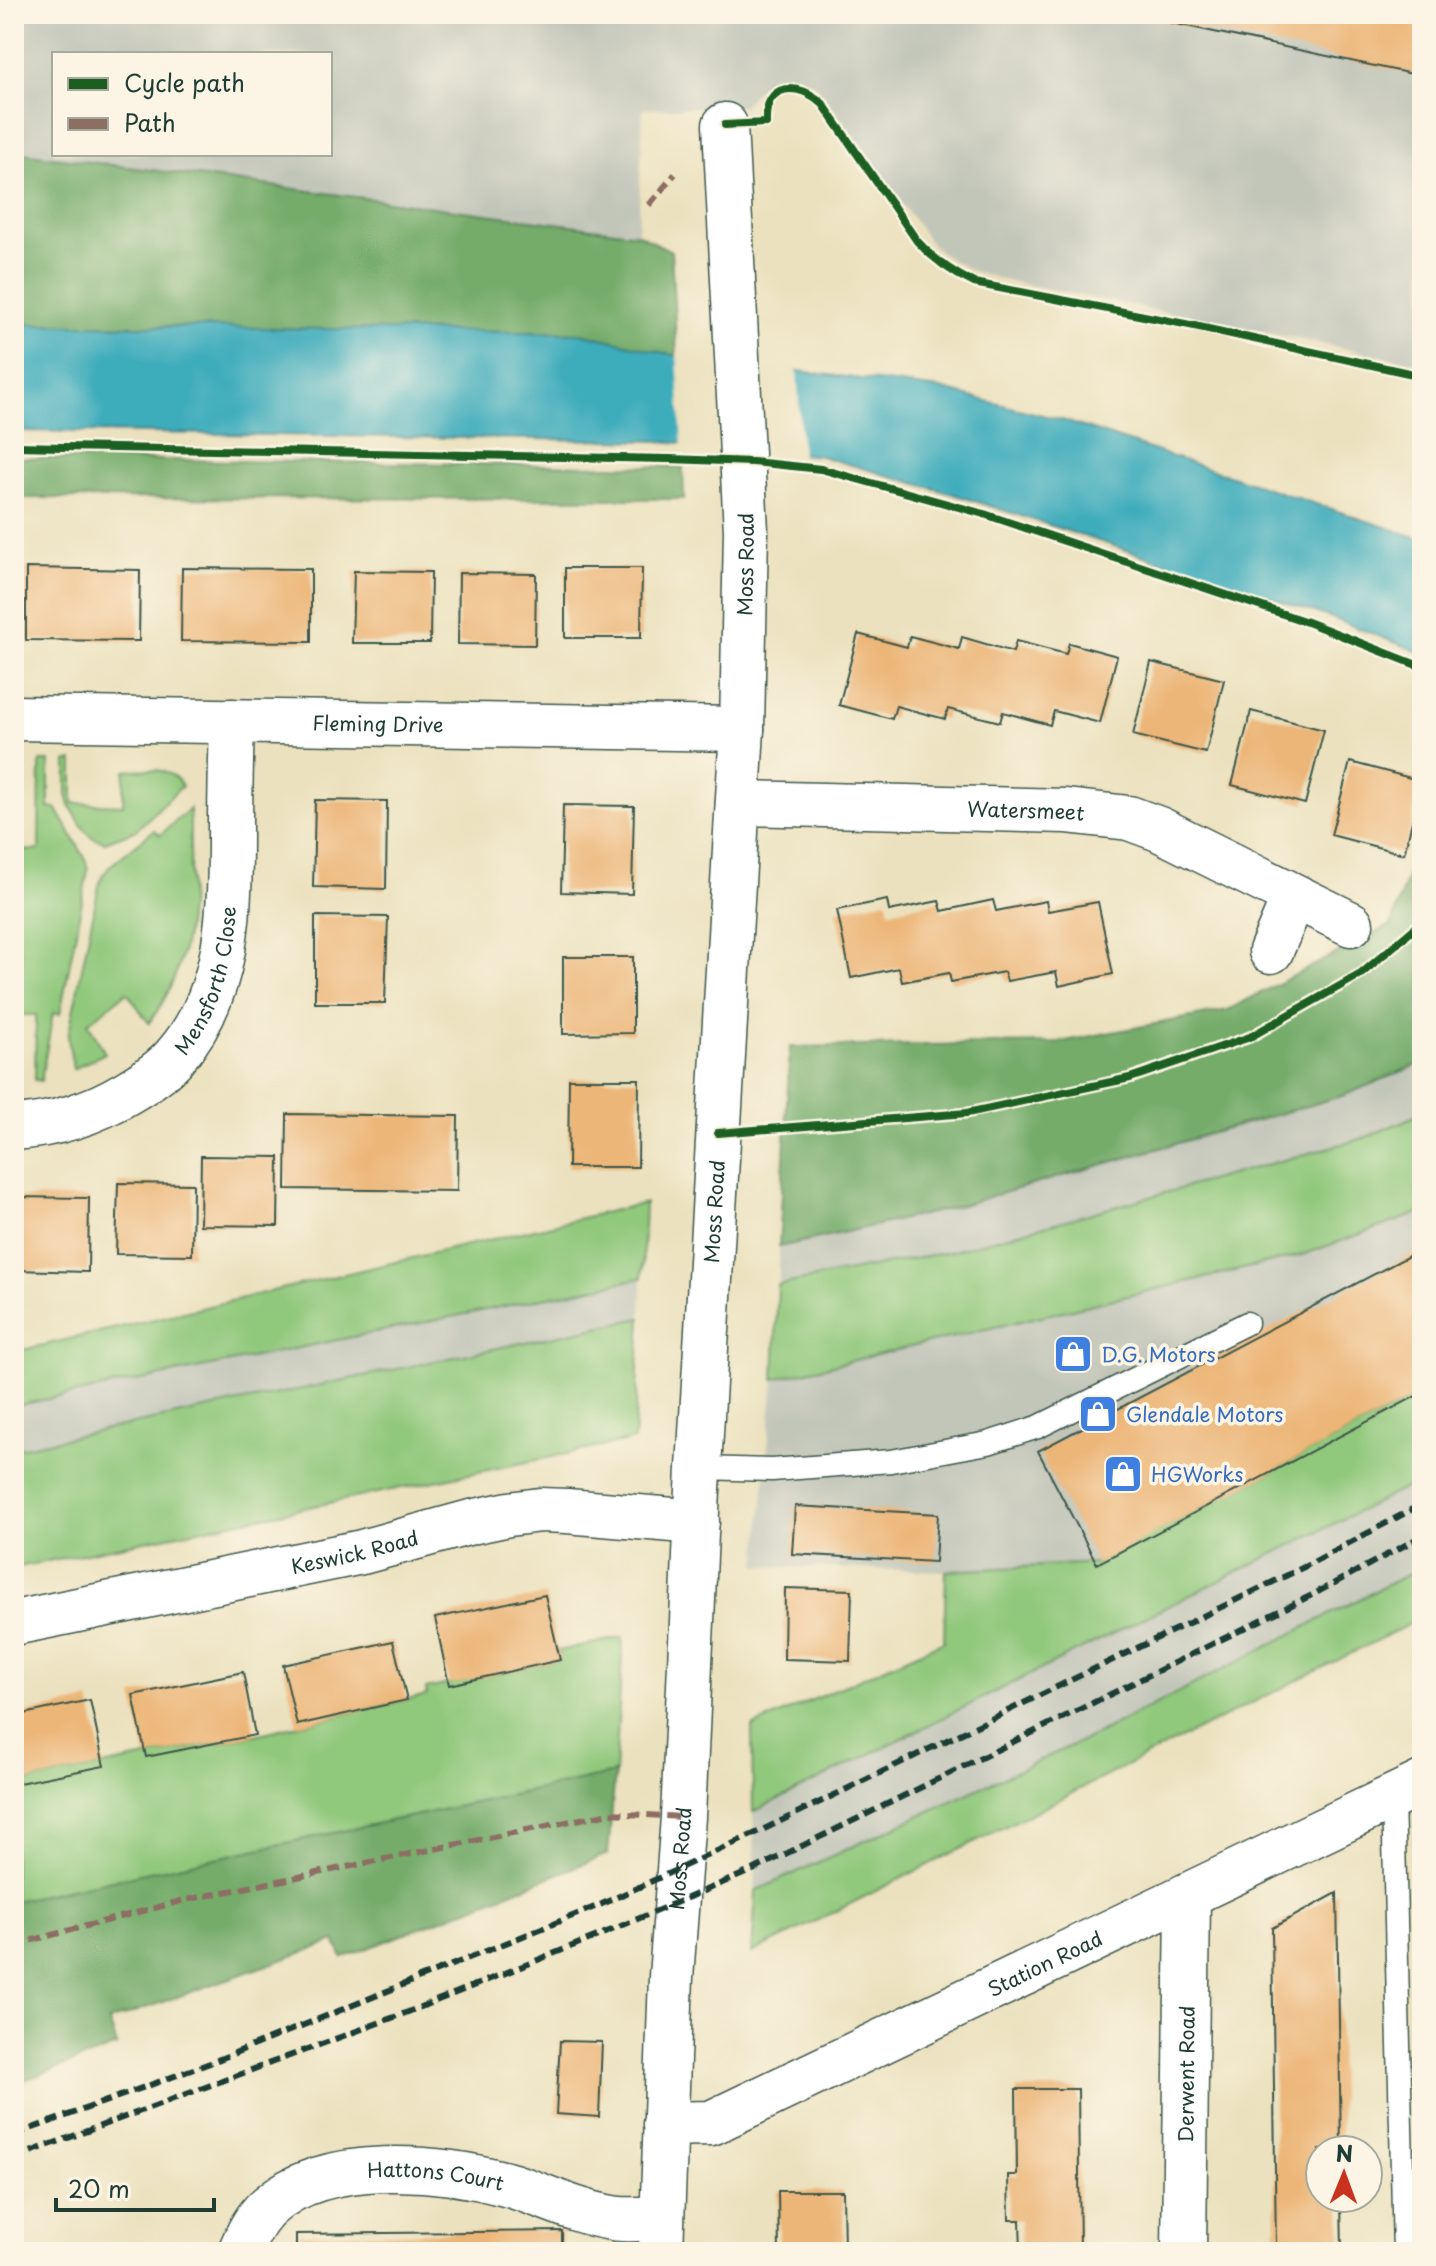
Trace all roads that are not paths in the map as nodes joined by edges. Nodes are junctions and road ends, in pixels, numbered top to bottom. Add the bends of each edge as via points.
1 (725, 125) dead end
2 (14, 718) edge
3 (232, 721) junction
4 (742, 729) junction
5 (738, 803) junction
6 (1294, 897) junction
7 (1351, 924) dead end
8 (1271, 951) dead end
9 (14, 1128) edge
10 (1247, 1323) dead end
11 (699, 1468) junction
12 (697, 1522) junction
13 (14, 1623) edge
14 (1408, 1790) edge
15 (1188, 1895) junction
16 (665, 2124) junction
17 (661, 2235) edge
18 (240, 2252) edge
19 (1184, 2252) edge
20 (1404, 2252) edge

1 - 4 street, Moss Road via 746,531
2 - 3 street, Fleming Drive
3 - 4 street, Fleming Drive
3 - 9 street, Mensforth Close via 230,908 213,989 197,1024 176,1056 106,1106 67,1121
4 - 5 street, Moss Road
5 - 6 street, Watersmeet via 1066,811 1129,818
5 - 11 street, Moss Road
6 - 7 street, Watersmeet
6 - 8 street
10 - 11 lane via 1038,1427 988,1443 891,1461 772,1470
11 - 12 street, Moss Road
12 - 13 street, Keswick Road via 567,1511 509,1514 362,1552
12 - 16 street, Moss Road
14 - 15 street, Station Road
14 - 20 lane
15 - 16 street, Station Road via 711,2123
15 - 19 street, Derwent Road
16 - 17 street, Moss Road
17 - 18 street, Hattons Court via 503,2183 410,2168 370,2169 310,2184 270,2205 250,2228

